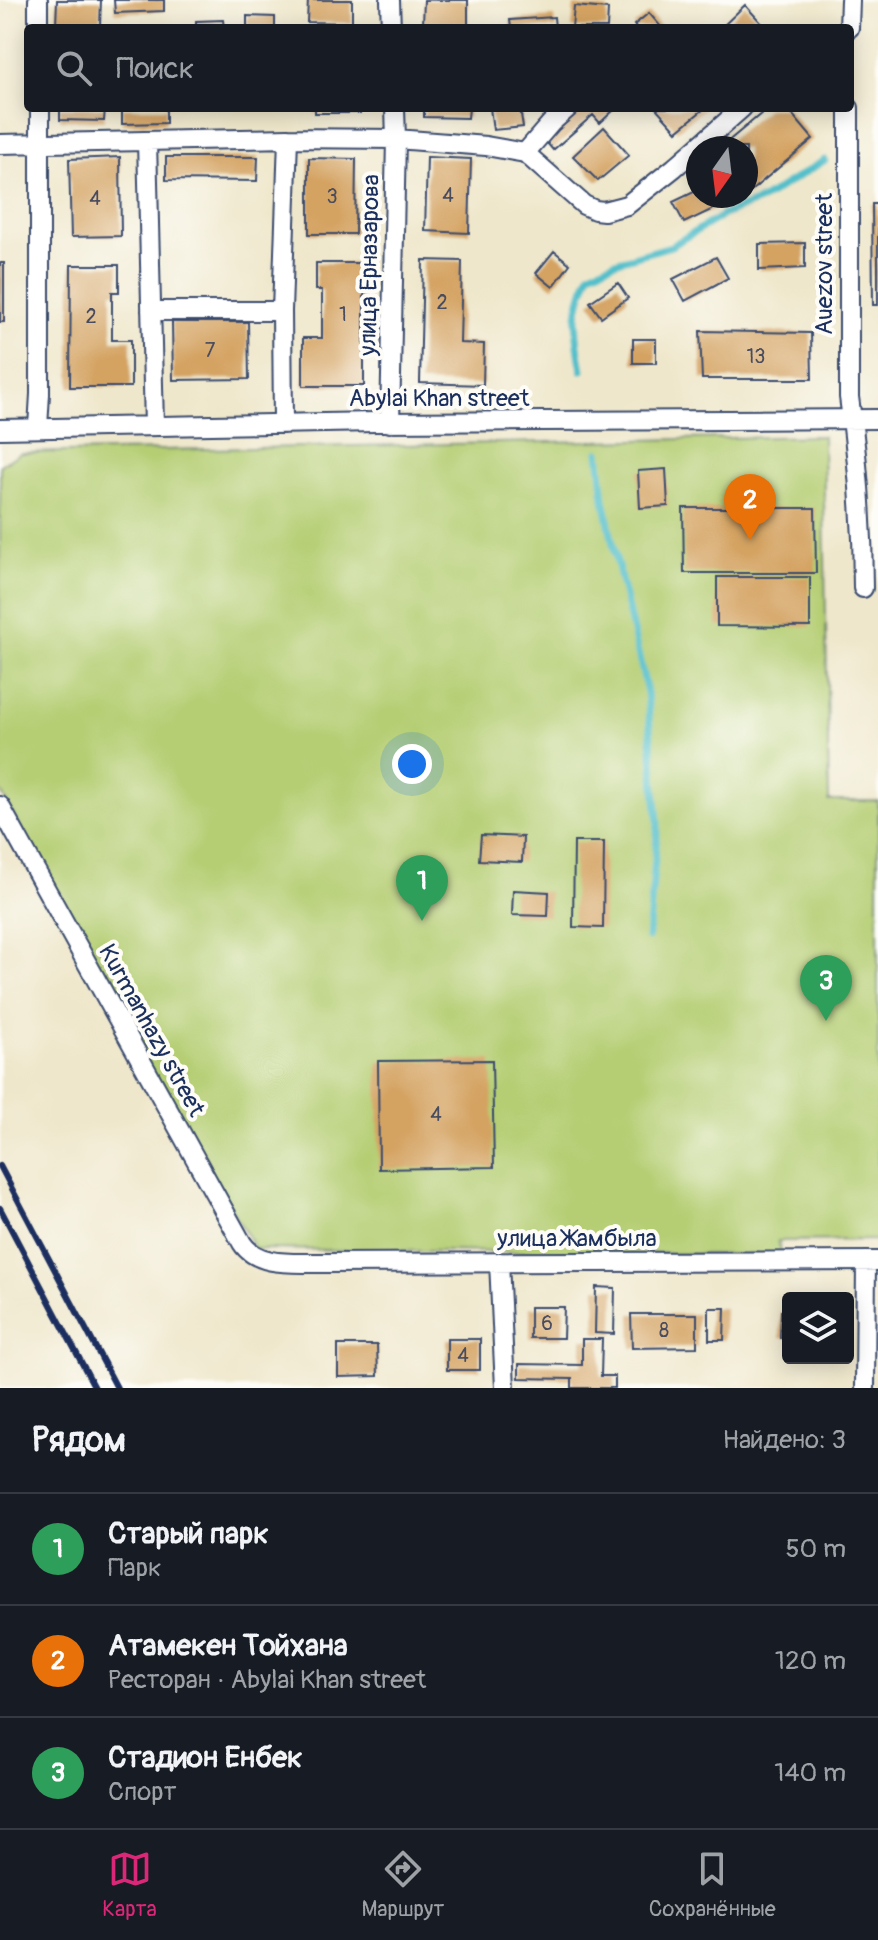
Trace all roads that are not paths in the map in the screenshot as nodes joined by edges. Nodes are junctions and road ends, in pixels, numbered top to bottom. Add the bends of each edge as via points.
1 (38, 0) edge
2 (390, 0) edge
3 (38, 24) edge
4 (391, 24) edge
5 (40, 112) edge
6 (395, 112) edge
7 (563, 112) edge
8 (737, 112) edge
9 (849, 112) edge
10 (288, 138) junction
11 (396, 139) junction
12 (147, 141) junction
13 (41, 142) junction
14 (0, 144) edge
15 (525, 153) junction
16 (151, 311) junction
17 (282, 311) junction
18 (852, 419) junction
19 (878, 419) edge
20 (390, 423) junction
21 (283, 424) junction
22 (154, 426) junction
23 (38, 427) junction
24 (0, 429) edge
25 (863, 588) dead end
26 (0, 806) edge
27 (276, 1261) joint
28 (872, 1261) edge
29 (499, 1262) junction
30 (505, 1388) edge
31 (865, 1388) edge

1 - 3 street
2 - 4 street
5 - 13 street
6 - 11 street, улица Ерназарова
7 - 15 street
8 - 15 street via 627,205 604,211 584,205
9 - 18 street, Auezov street
10 - 11 street
10 - 12 street
10 - 17 street
11 - 15 street
11 - 20 street, улица Ерназарова
12 - 13 street
12 - 16 street
13 - 14 street
13 - 23 street
16 - 17 street
16 - 22 street
17 - 21 street
18 - 19 street, Abylai Khan street
18 - 20 street, Abylai Khan street
18 - 25 street, Auezov street
20 - 21 street, Abylai Khan street
21 - 22 street, Abylai Khan street
22 - 23 street, Abylai Khan street
23 - 24 street, Abylai Khan street
26 - 27 street, Kurmanhazy street via 242,1243 261,1259
27 - 29 street, улица Жамбыла
28 - 29 street, улица Жамбыла
28 - 31 street
29 - 30 street

